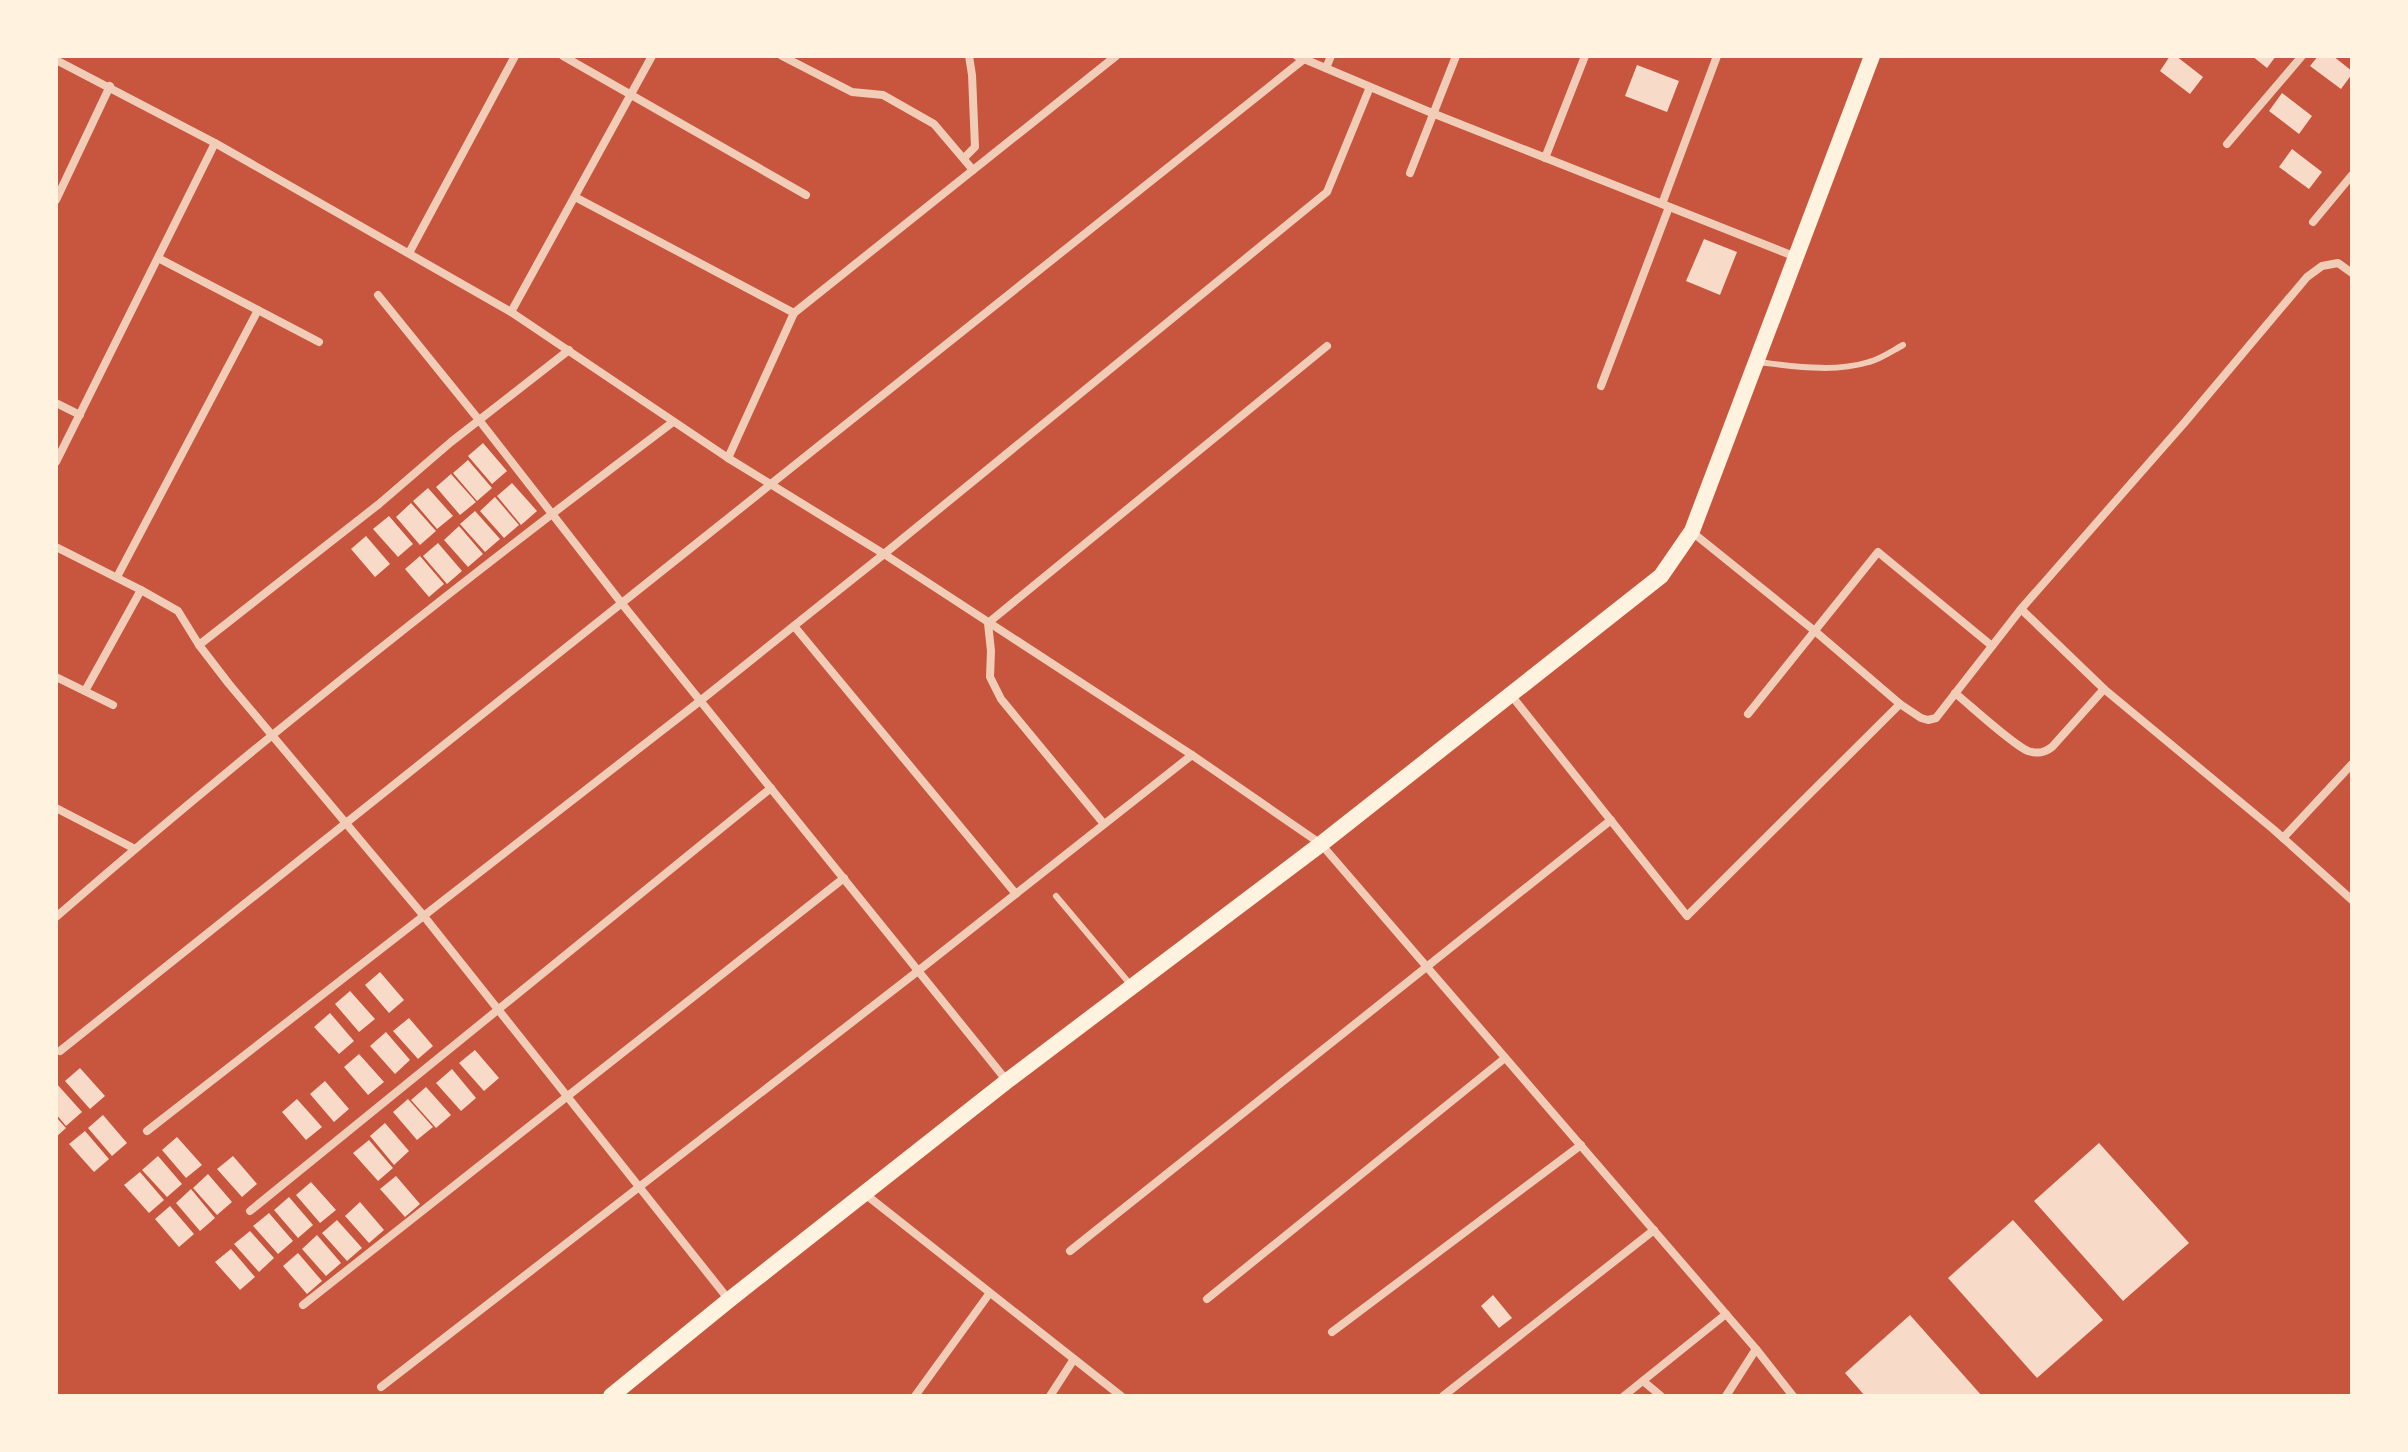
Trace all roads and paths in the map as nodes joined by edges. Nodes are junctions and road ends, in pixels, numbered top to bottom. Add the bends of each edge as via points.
1 (515, 56) edge
2 (563, 56) edge
3 (652, 56) edge
4 (782, 56) edge
5 (969, 56) edge
6 (1116, 56) edge
7 (1331, 56) edge
8 (1456, 56) edge
9 (1585, 56) edge
10 (1717, 56) edge
11 (1872, 56) edge
12 (2302, 56) edge
13 (1300, 58) edge
14 (56, 60) edge
15 (1326, 68) junction
16 (110, 86) junction
17 (1370, 87) junction
18 (631, 95) junction
19 (1432, 113) junction
20 (215, 143) junction
21 (2227, 144) dead end
22 (964, 158) junction
23 (1545, 158) junction
24 (973, 170) junction
25 (1410, 173) dead end
26 (2352, 175) edge
27 (806, 195) dead end
28 (575, 197) junction
29 (56, 200) edge
30 (1666, 205) junction
31 (2313, 222) dead end
32 (409, 253) junction
33 (1797, 257) junction
34 (158, 258) junction
35 (2352, 273) edge
36 (378, 295) dead end
37 (258, 310) junction
38 (511, 312) junction
39 (794, 313) junction
40 (319, 342) dead end
41 (1903, 345) dead end
42 (1327, 346) dead end
43 (569, 350) junction
44 (1757, 362) junction
45 (1601, 386) dead end
46 (56, 403) edge
47 (80, 415) junction
48 (479, 420) junction
49 (673, 422) junction
50 (728, 458) junction
51 (56, 462) edge
52 (770, 484) junction
53 (551, 514) junction
54 (1692, 531) junction
55 (56, 547) edge
56 (884, 554) junction
57 (117, 577) junction
58 (141, 590) junction
59 (623, 605) junction
60 (2021, 609) junction
61 (988, 623) junction
62 (794, 626) junction
63 (1816, 632) junction
64 (199, 645) junction
65 (1992, 646) junction
66 (56, 677) edge
67 (2104, 689) junction
68 (85, 691) junction
69 (1955, 693) junction
70 (1511, 694) junction
71 (700, 701) junction
72 (1900, 704) junction
73 (113, 705) dead end
74 (1748, 714) dead end
75 (272, 734) junction
76 (1192, 755) junction
77 (2352, 764) edge
78 (771, 788) junction
79 (56, 808) edge
80 (1611, 820) junction
81 (346, 823) junction
82 (1104, 824) junction
83 (2283, 838) junction
84 (1321, 844) junction
85 (135, 849) junction
86 (844, 878) junction
87 (1016, 894) junction
88 (1056, 896) dead end
89 (2352, 900) edge
90 (423, 915) junction
91 (56, 917) edge
92 (1426, 967) junction
93 (918, 971) junction
94 (1132, 987) junction
95 (498, 1010) junction
96 (60, 1051) dead end
97 (1505, 1058) junction
98 (1007, 1081) junction
99 (567, 1097) junction
100 (147, 1131) dead end
101 (1581, 1145) junction
102 (638, 1188) junction
103 (865, 1194) junction
104 (250, 1211) dead end
105 (1654, 1230) junction
106 (1070, 1251) dead end
107 (989, 1294) junction
108 (1207, 1299) dead end
109 (729, 1300) junction
110 (303, 1305) dead end
111 (1726, 1314) junction
112 (1332, 1332) dead end
113 (1756, 1349) junction
114 (1074, 1359) junction
115 (1643, 1381) junction
116 (381, 1387) dead end
117 (611, 1396) edge
118 (915, 1396) edge
119 (1050, 1396) edge
120 (1121, 1396) edge
121 (1443, 1396) edge
122 (1624, 1396) edge
123 (1661, 1396) edge
124 (1726, 1396) edge
125 (1793, 1396) edge

1 - 32 street
2 - 18 street
3 - 18 street
4 - 22 street via 852,92 883,95 934,124
5 - 22 street via 975,147
6 - 24 street
7 - 15 street
8 - 19 street
9 - 23 street
10 - 30 street
11 - 33 main road
12 - 21 street
13 - 15 street
13 - 52 street
14 - 16 street
15 - 17 street
16 - 20 street
16 - 29 street
17 - 19 street
17 - 56 street via 1327,192
18 - 27 street
18 - 28 street
19 - 23 street
19 - 25 street
20 - 32 street
20 - 34 street
22 - 24 street
23 - 30 street
24 - 39 street
26 - 31 street
28 - 38 street
28 - 39 street
30 - 33 street
30 - 45 street
32 - 38 street
33 - 44 main road
34 - 37 street
34 - 47 street
35 - 60 street via 2338,263 2307,277
36 - 48 street
37 - 40 street
37 - 57 street
38 - 43 street
39 - 50 street
41 - 44 lane via 1870,362 1834,367
42 - 61 street
43 - 48 street
43 - 49 street
44 - 54 main road
46 - 47 street
47 - 51 street
48 - 53 street
48 - 64 street
49 - 50 street
49 - 53 street
50 - 52 street
52 - 56 street
52 - 59 street
53 - 59 street
53 - 75 street
54 - 63 street
54 - 70 main road via 1661,576
55 - 57 street
56 - 61 street
56 - 62 street
57 - 58 street
58 - 64 street via 178,611
58 - 68 street
59 - 71 street
59 - 81 street
60 - 65 street
60 - 67 street
61 - 76 street
61 - 82 street via 990,677 1001,699
62 - 71 street
62 - 87 street
63 - 65 street via 1878,552
63 - 72 street
63 - 74 street
64 - 75 street
65 - 69 street
66 - 68 street
67 - 69 street via 2052,747 2038,753 2023,749
67 - 83 street
68 - 73 street
69 - 72 street via 1936,718 1928,720
70 - 80 street
70 - 84 main road
71 - 78 street
71 - 90 street
72 - 80 street via 1687,916
75 - 81 street
75 - 85 street
76 - 82 street
76 - 84 street
77 - 83 street
78 - 86 street
78 - 95 street
79 - 85 street
80 - 92 street
81 - 90 street
81 - 96 street
82 - 87 street
83 - 89 street
84 - 92 street
84 - 94 main road
85 - 91 street
86 - 93 street
86 - 99 street
87 - 93 street
88 - 94 lane
90 - 95 street
90 - 100 street
92 - 97 street
92 - 106 street
93 - 98 street
93 - 102 street
94 - 98 main road
95 - 99 street
95 - 104 street
97 - 101 street
97 - 108 street
98 - 103 main road
99 - 102 street
99 - 110 street
101 - 105 street
101 - 112 street
102 - 109 street
102 - 116 street
103 - 107 street
103 - 109 main road
105 - 111 street
105 - 121 street
107 - 114 street
107 - 118 street
109 - 117 main road
111 - 113 street
111 - 115 street
113 - 124 street
113 - 125 street
114 - 119 street
114 - 120 street
115 - 122 street
115 - 123 street

